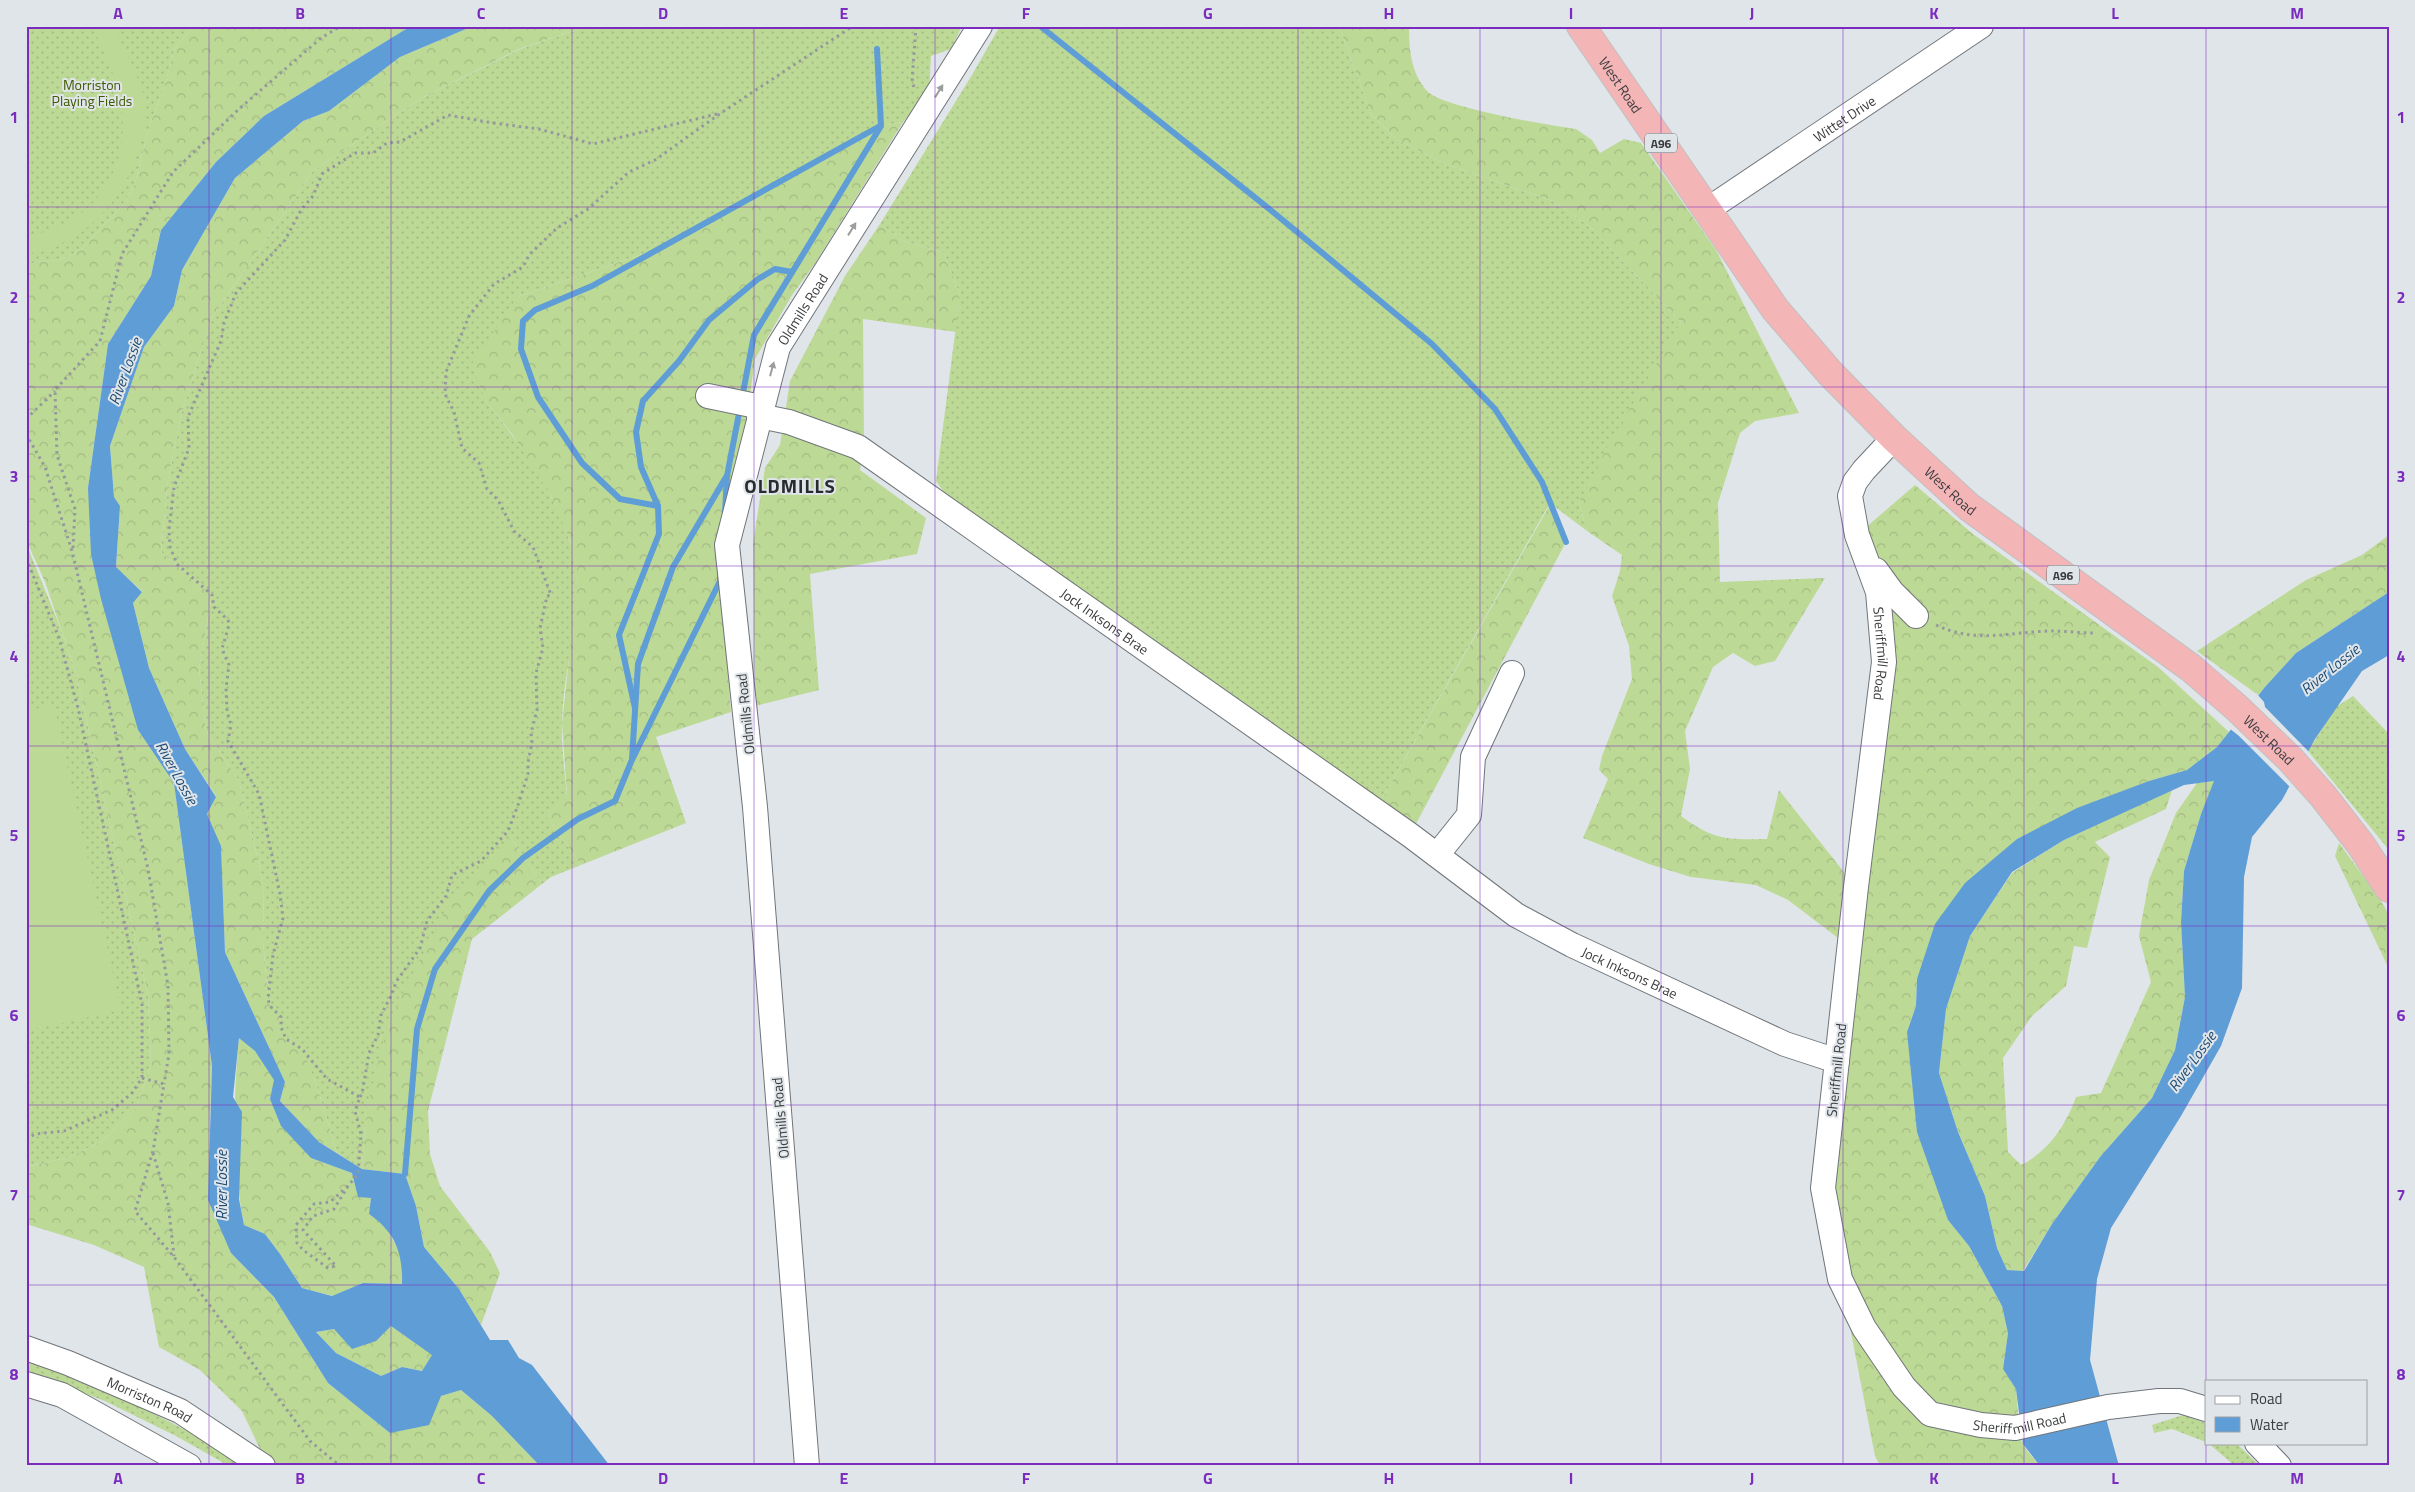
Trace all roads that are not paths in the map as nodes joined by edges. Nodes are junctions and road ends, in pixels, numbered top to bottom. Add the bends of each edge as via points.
1 (980, 26) edge
2 (1581, 26) edge
3 (1981, 26) edge
4 (1707, 210) junction
5 (716, 398) dead end
6 (757, 409) junction
7 (1894, 438) junction
8 (1864, 554) junction
9 (1916, 616) road end
10 (1512, 672) dead end
11 (1437, 855) junction
12 (2389, 888) edge
13 (1837, 1061) junction
14 (26, 1348) edge
15 (26, 1384) edge
16 (2205, 1409) edge
17 (2258, 1444) edge
18 (189, 1466) edge
19 (264, 1466) edge
20 (807, 1466) edge
21 (2279, 1466) edge

6 -> 1 street, Oldmills Road via 778,347
2 - 4 highway, West Road / A96
3 - 4 street, Wittet Drive
4 - 7 highway, West Road / A96 via 1797,336
5 - 6 street, Jock Inksons Brae
6 - 11 street, Jock Inksons Brae via 858,447
6 - 20 street, Oldmills Road via 728,545 755,806
7 - 8 street, Sheriffmill Road via 1864,470 1850,496 1856,535
7 - 12 highway, West Road / A96 via 1969,507 2160,646 2237,708 2291,760 2361,845
8 - 9 street via 1892,592
8 - 13 street, Sheriffmill Road via 1878,592 1884,662
10 - 11 street via 1473,757 1469,815
11 - 13 street, Jock Inksons Brae via 1516,915 1572,946 1784,1044
13 - 16 street, Sheriffmill Road via 1823,1188 1840,1279 1864,1328 1904,1387 1930,1414 1981,1425 2015,1428 2108,1407 2158,1401 2180,1401
14 - 19 street, Morriston Road via 180,1411
15 - 18 street via 62,1395
17 - 21 street

